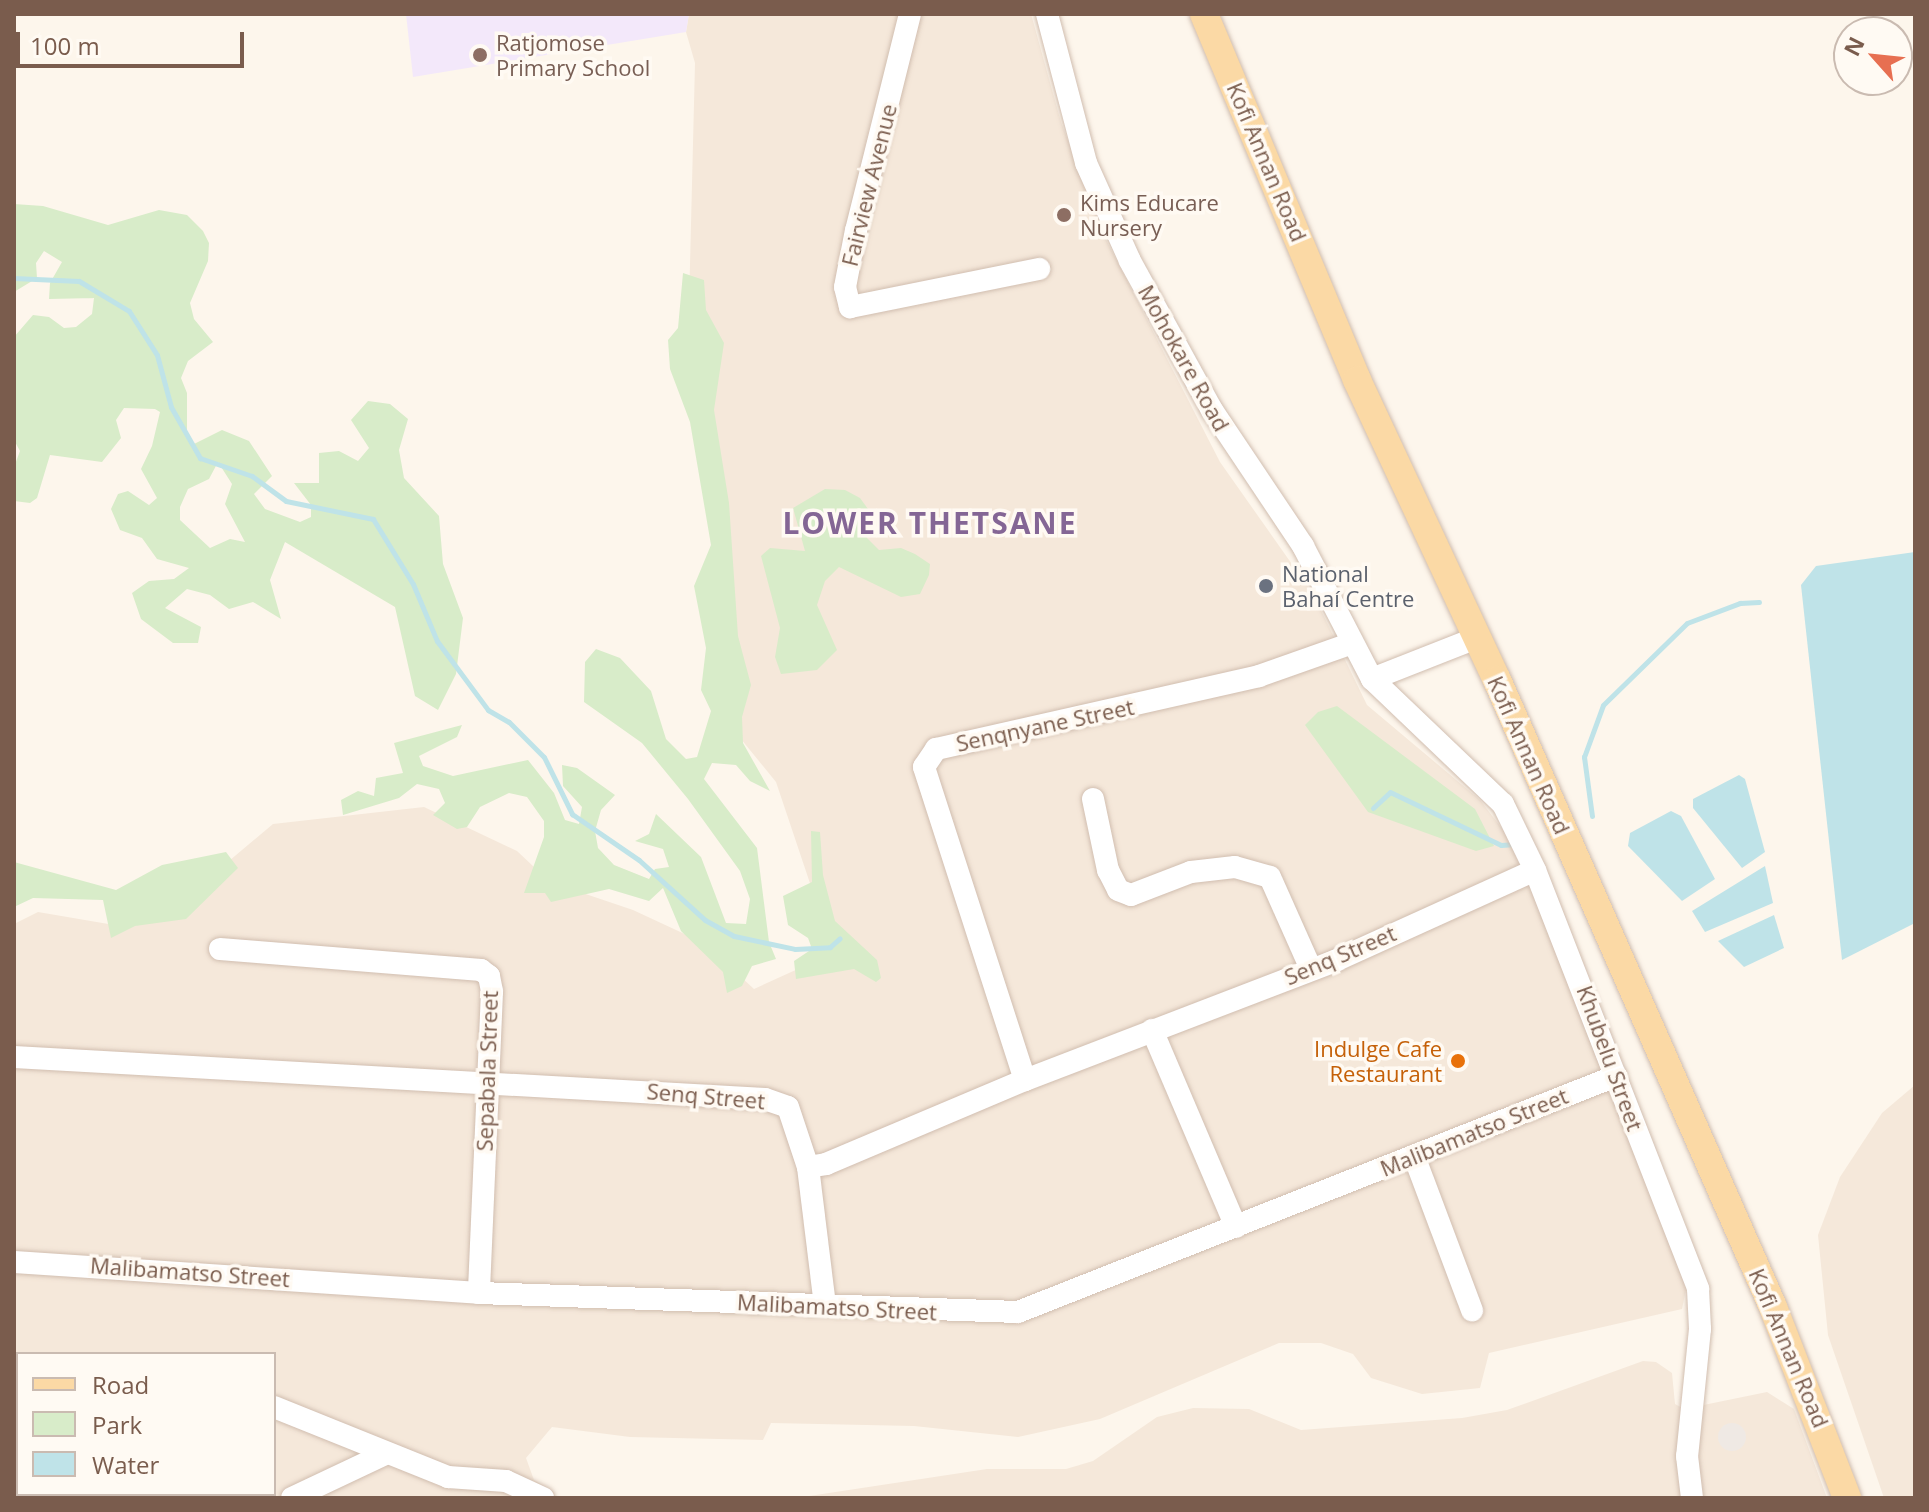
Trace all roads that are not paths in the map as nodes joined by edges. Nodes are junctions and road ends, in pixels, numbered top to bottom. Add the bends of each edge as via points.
1 (910, 14) edge
2 (1047, 14) edge
3 (1204, 14) edge
4 (1039, 269) dead end
5 (1476, 638) junction
6 (1352, 643) junction
7 (1372, 679) junction
8 (1093, 799) dead end
9 (1535, 870) junction
10 (220, 949) dead end
11 (1311, 969) junction
12 (1152, 1030) junction
13 (14, 1057) edge
14 (1616, 1076) junction
15 (1025, 1080) junction
16 (488, 1083) junction
17 (1414, 1156) junction
18 (808, 1167) junction
19 (1236, 1227) junction
20 (14, 1262) edge
21 (479, 1293) junction
22 (825, 1305) junction
23 (1472, 1310) dead end
24 (276, 1408) edge
25 (385, 1454) junction
26 (292, 1498) edge
27 (543, 1498) edge
28 (1692, 1498) edge
29 (1847, 1498) edge

1 - 4 street, Fairview Avenue via 856,230 845,287 850,307
2 - 6 street, Mohokare Road via 1086,163 1130,261 1212,410 1303,546
3 - 5 main road, Kofi Annan Road via 1357,380
5 - 7 street
5 - 29 main road, Kofi Annan Road via 1773,1307
6 - 7 street, Mohokare Road
6 - 15 street, Senqnyane Street via 1259,676 936,749 924,767
7 - 9 street, Khubelu Street via 1503,804
8 - 11 street via 1108,870 1118,890 1131,895 1191,872 1235,867 1270,877
9 - 11 street, Senq Street
9 - 14 street, Khubelu Street
10 - 16 street, Sepabala Street via 481,970 489,976 492,992
11 - 12 street, Senq Street
12 - 15 street, Senq Street
12 - 19 street
13 - 16 street, Senq Street
14 - 17 street, Malibamatso Street
14 - 28 street, Khubelu Street via 1698,1289 1700,1329 1687,1456
15 - 18 street, Senq Street via 919,1127
16 - 18 street, Senq Street via 765,1099 788,1107
16 - 21 street, Sepabala Street
17 - 19 street, Malibamatso Street
17 - 23 street
18 - 22 street
19 - 22 street, Malibamatso Street via 1018,1312
20 - 21 street, Malibamatso Street
21 - 22 street, Malibamatso Street
24 - 25 street via 336,1428
25 - 26 street
25 - 27 street via 448,1477 506,1481

